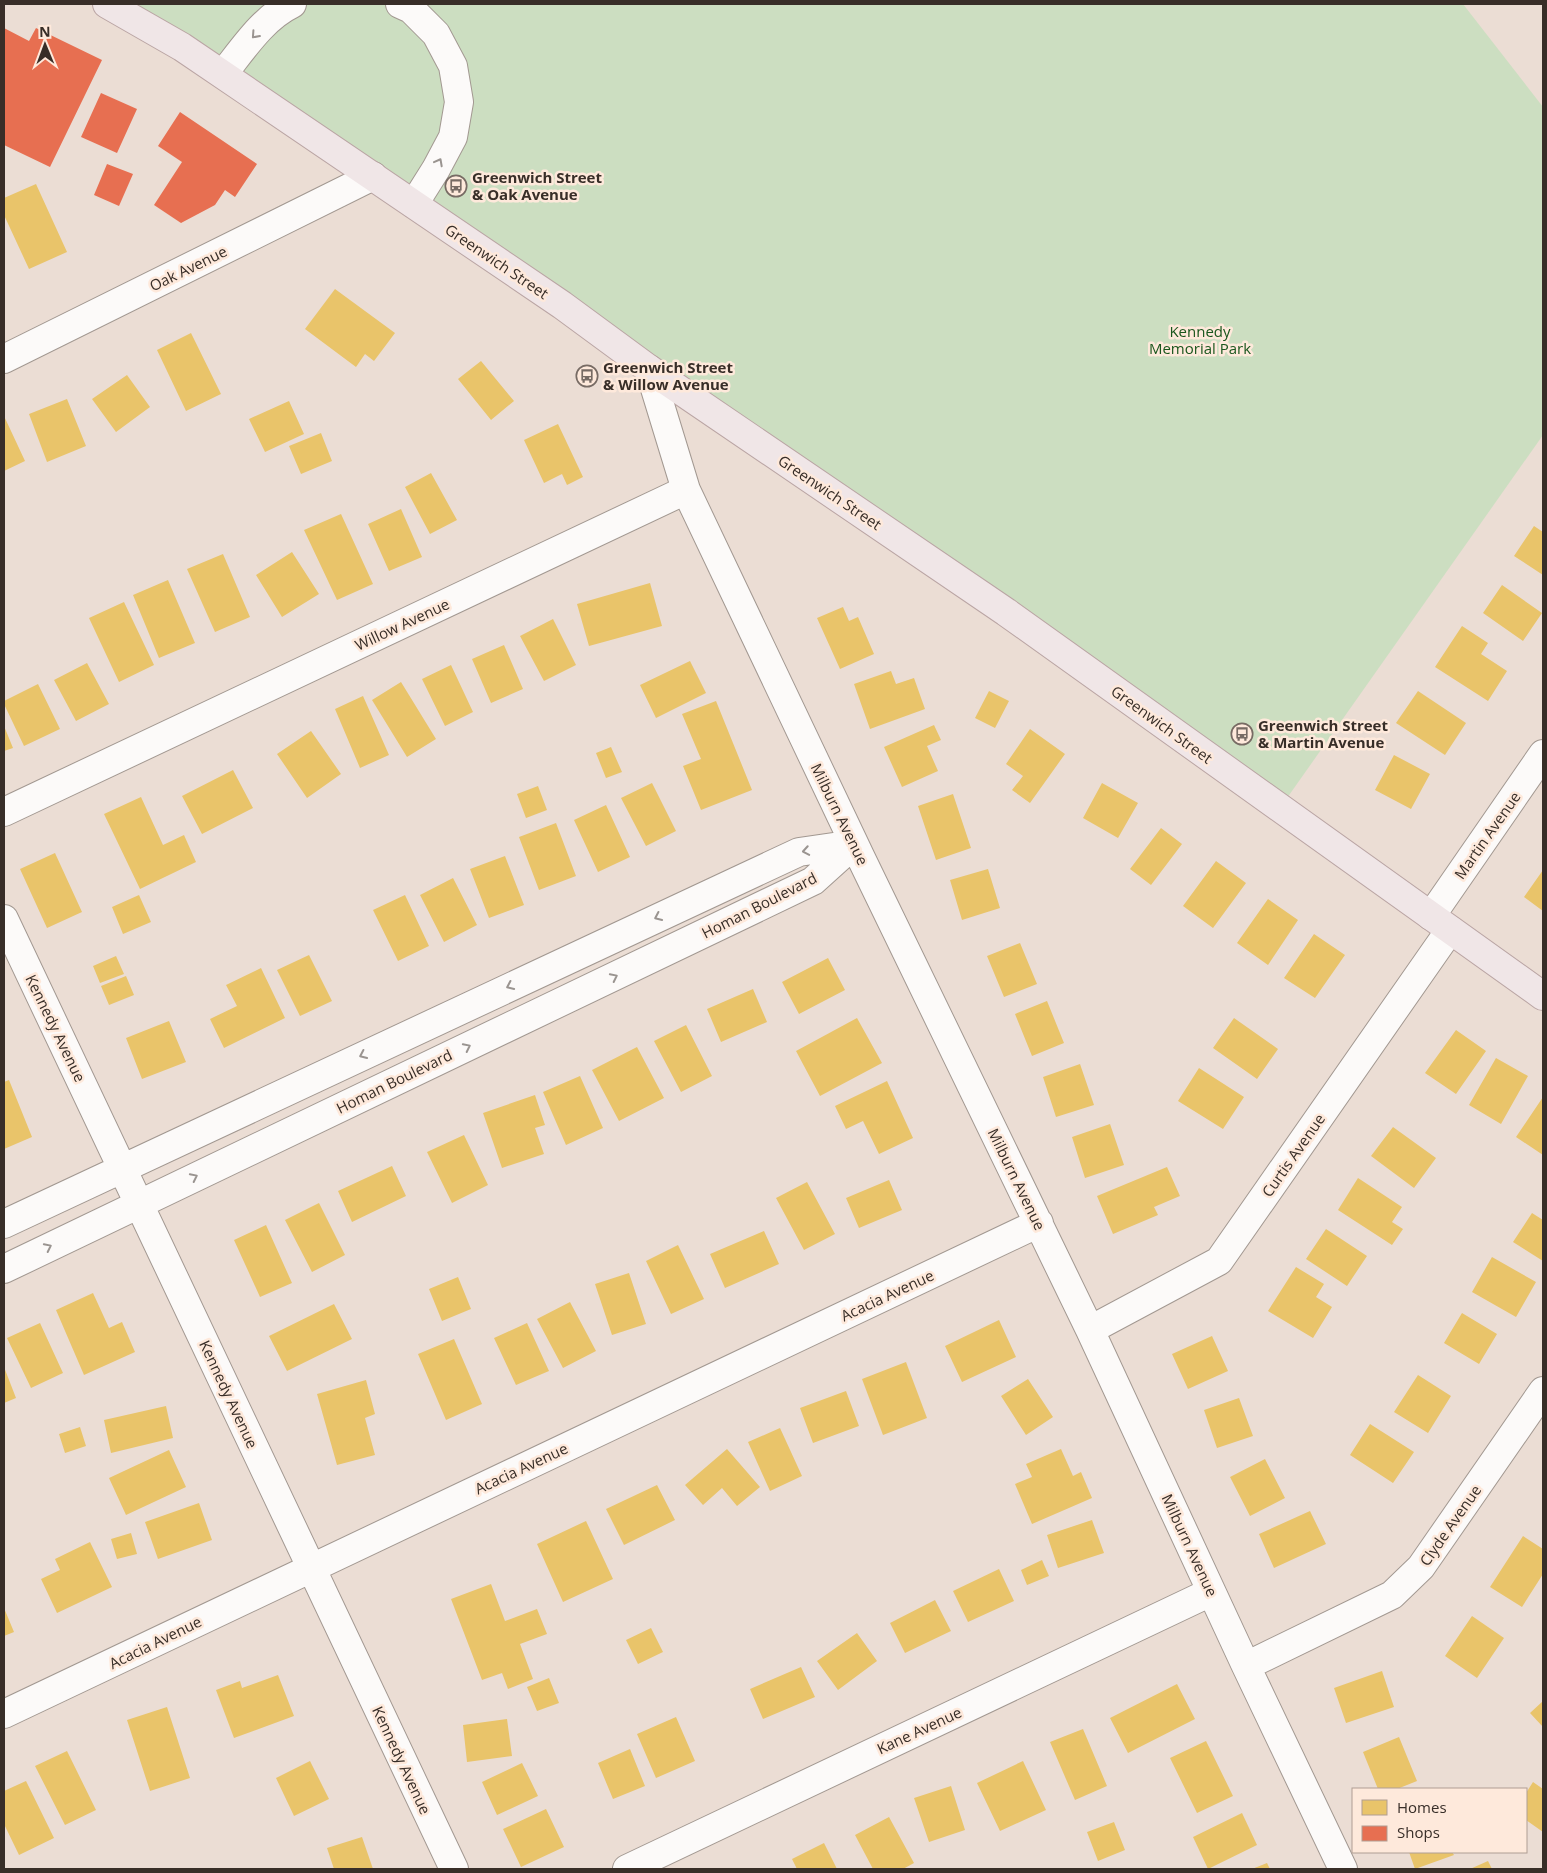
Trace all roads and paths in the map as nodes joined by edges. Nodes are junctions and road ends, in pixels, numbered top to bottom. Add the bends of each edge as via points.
1 (107, 4) edge
2 (292, 4) edge
3 (408, 6) edge
4 (223, 74) junction
5 (373, 176) junction
6 (414, 204) junction
7 (4, 359) edge
8 (649, 370) junction
9 (686, 490) junction
10 (1543, 754) edge
11 (4, 812) edge
12 (854, 844) junction
13 (4, 919) edge
14 (1441, 923) junction
15 (1543, 996) edge
16 (486, 998) junction
17 (500, 1031) junction
18 (122, 1168) junction
19 (139, 1203) junction
20 (1039, 1223) junction
21 (4, 1224) edge
22 (4, 1269) edge
23 (1090, 1330) junction
24 (1543, 1392) edge
25 (311, 1567) junction
26 (1211, 1592) junction
27 (1246, 1666) junction
28 (4, 1714) edge
29 (454, 1869) edge
30 (627, 1869) edge
31 (1343, 1869) edge

1 - 4 main road, Greenwich Street
2 -> 4 street via 281,9 256,33
6 -> 3 street via 452,137 459,102 449,58 436,34
4 - 5 main road, Greenwich Street
5 - 6 main road, Greenwich Street
5 - 7 street, Oak Avenue
6 - 8 main road, Greenwich Street via 562,305
8 - 9 street
8 - 14 main road, Greenwich Street via 1006,612
9 - 11 street, Willow Avenue
9 - 12 street, Milburn Avenue
10 - 14 street, Martin Avenue
12 -> 16 street, Homan Boulevard via 798,852
17 -> 12 street, Homan Boulevard via 813,882
12 - 20 street, Milburn Avenue
13 - 18 street, Kennedy Avenue
14 - 15 main road, Greenwich Street
14 - 23 street, Curtis Avenue via 1219,1261
16 - 17 street
16 -> 18 street, Homan Boulevard
19 -> 17 street, Homan Boulevard
18 - 19 street, Kennedy Avenue
18 - 21 street, Homan Boulevard
22 -> 19 street, Homan Boulevard
19 - 25 street, Kennedy Avenue
20 - 23 street, Milburn Avenue
20 - 25 street, Acacia Avenue
23 - 26 street, Milburn Avenue
24 - 27 street, Clyde Avenue via 1421,1567 1392,1595
25 - 28 street, Acacia Avenue
25 - 29 street, Kennedy Avenue
26 - 27 street, Milburn Avenue
26 - 30 street, Kane Avenue
27 - 31 street, Milburn Avenue

